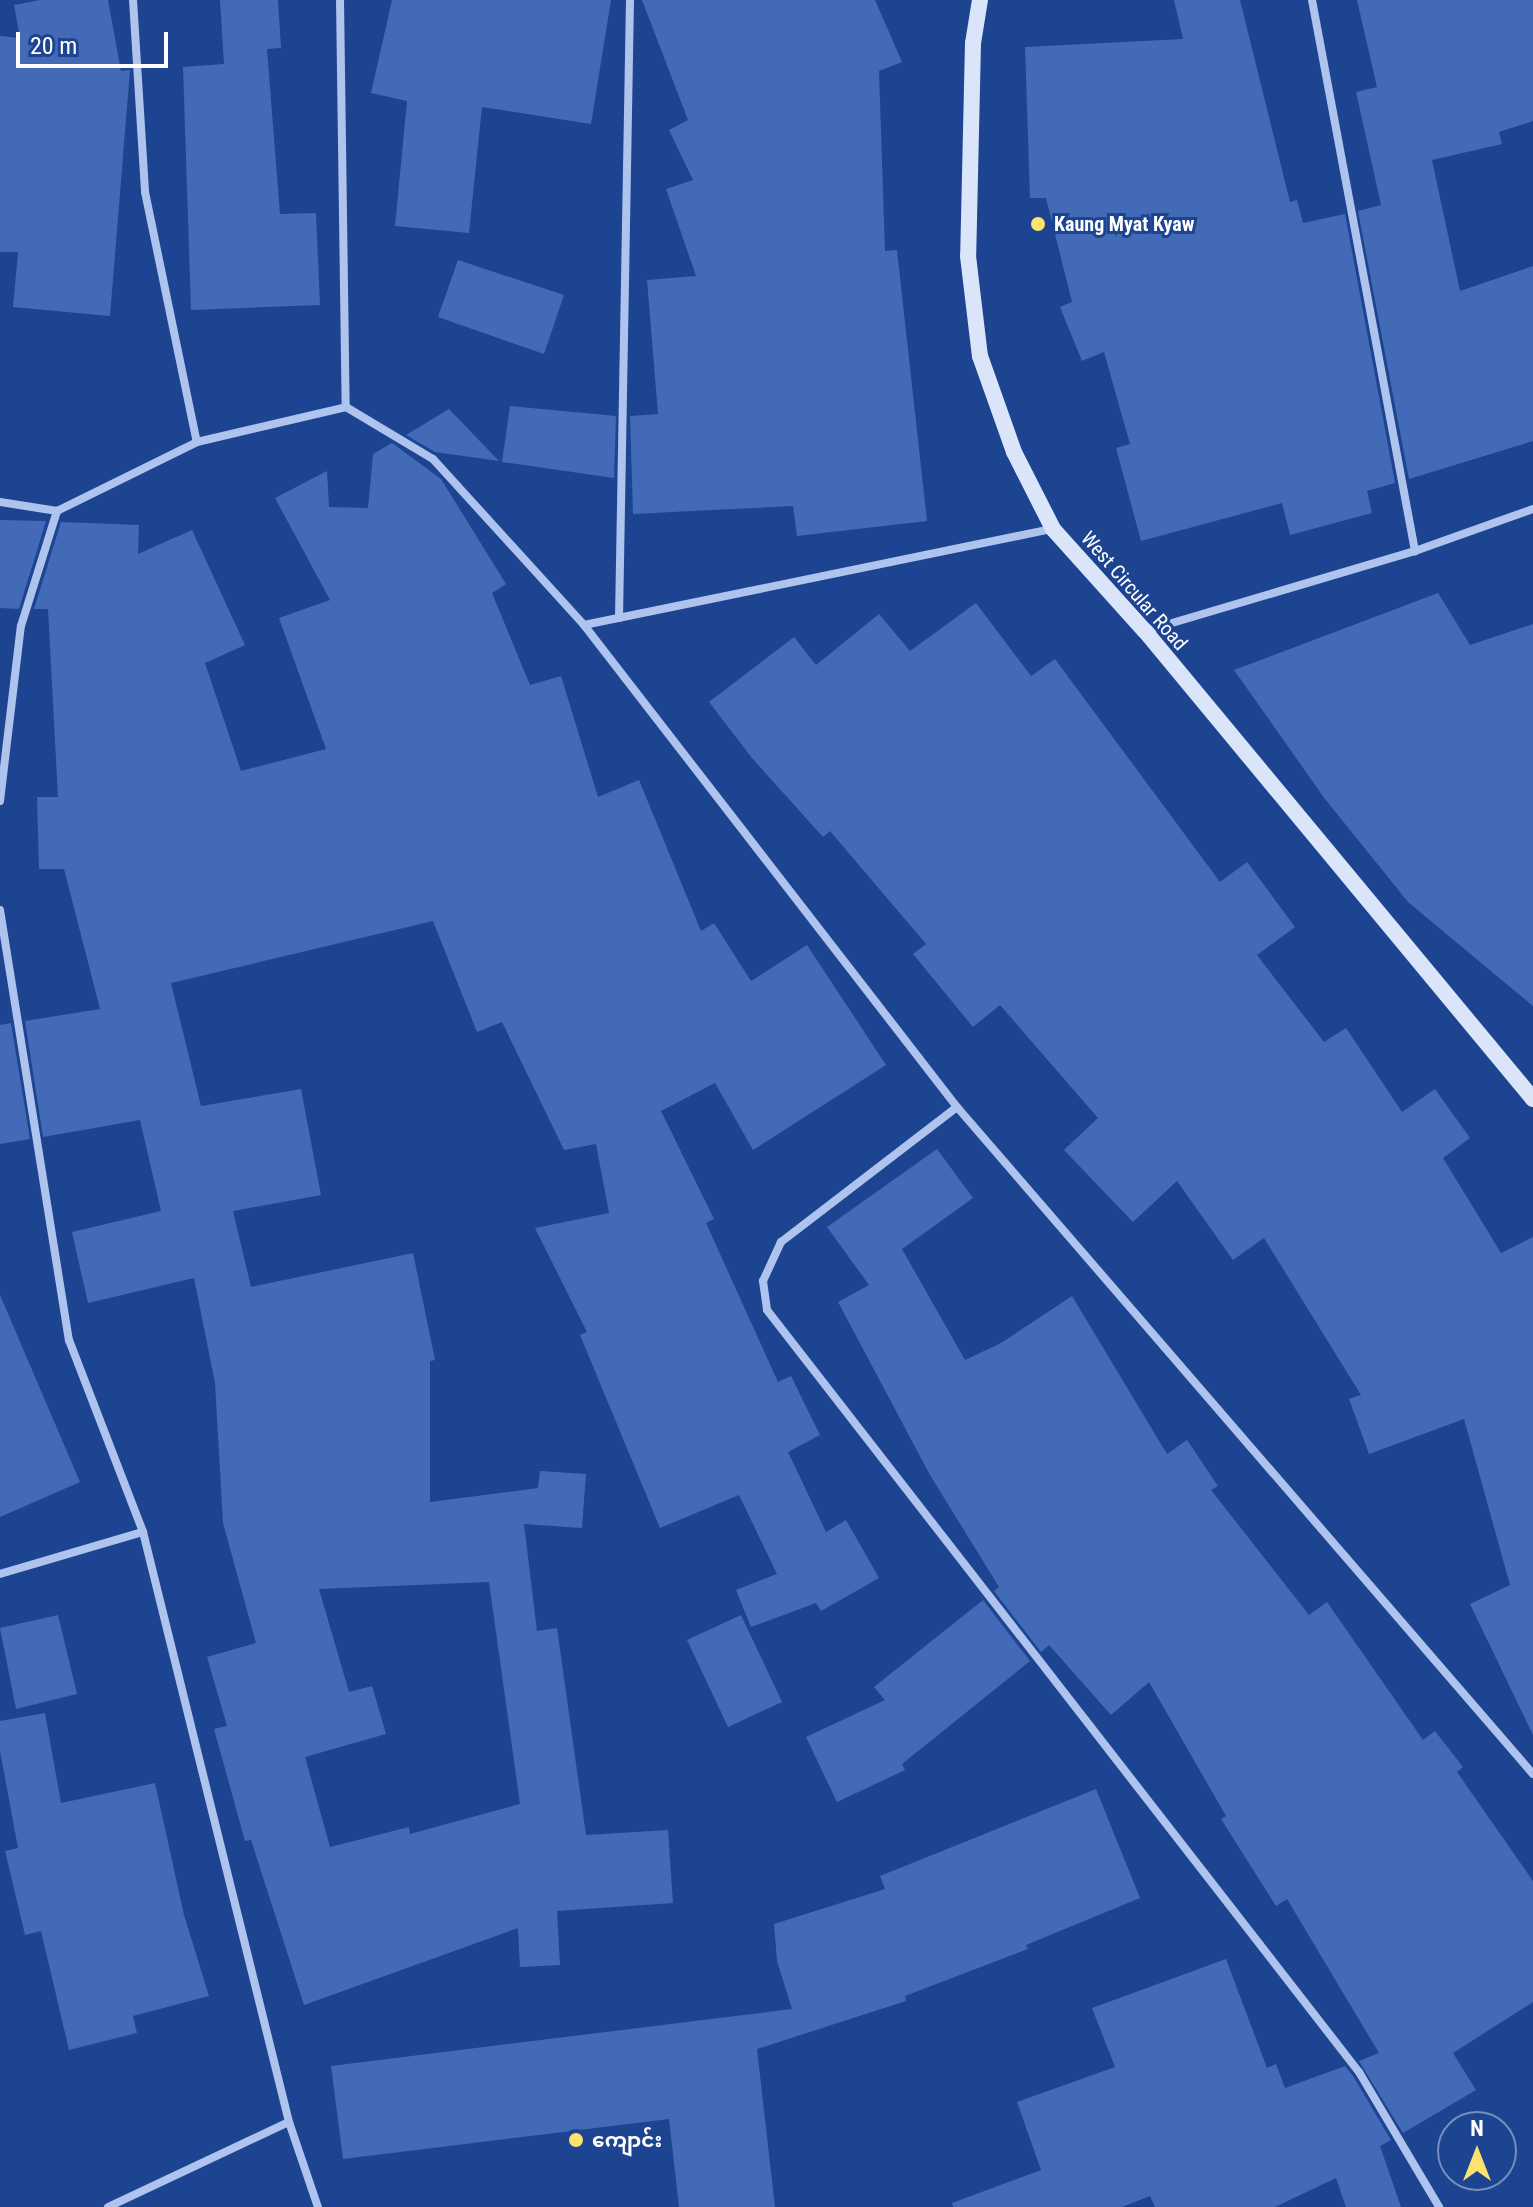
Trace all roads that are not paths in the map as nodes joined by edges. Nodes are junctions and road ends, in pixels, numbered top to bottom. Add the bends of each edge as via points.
1 (133, 0) edge
2 (340, 0) edge
3 (630, 0) edge
4 (980, 0) edge
5 (1312, 0) edge
6 (346, 407) junction
7 (197, 442) junction
8 (0, 502) edge
9 (1533, 509) edge
10 (57, 511) junction
11 (1053, 529) junction
12 (1415, 551) junction
13 (619, 618) junction
14 (584, 625) junction
15 (1145, 631) junction
16 (0, 776) edge
17 (0, 801) edge
18 (0, 910) edge
19 (1533, 1099) edge
20 (957, 1107) junction
21 (143, 1532) junction
22 (0, 1574) edge
23 (1533, 1774) edge
24 (289, 2122) junction
25 (108, 2207) edge
26 (318, 2207) edge
27 (1439, 2207) edge

1 - 7 street via 145,192
2 - 6 street
3 - 13 street
4 - 11 street, West Circular Road via 973,43 968,256 980,356 1014,452
5 - 12 street
6 - 7 street
6 - 14 street via 433,459
7 - 10 street
8 - 10 street
9 - 12 street
10 - 16 street via 21,626
11 - 13 street
11 - 15 street, West Circular Road
12 - 15 street
13 - 14 street
14 - 20 street
15 - 19 street, West Circular Road
16 - 17 street
18 - 21 street via 69,1340
20 - 23 street
20 - 27 street via 781,1242 763,1281 767,1310 1359,2072
21 - 22 street
21 - 24 street
24 - 25 street
24 - 26 street

